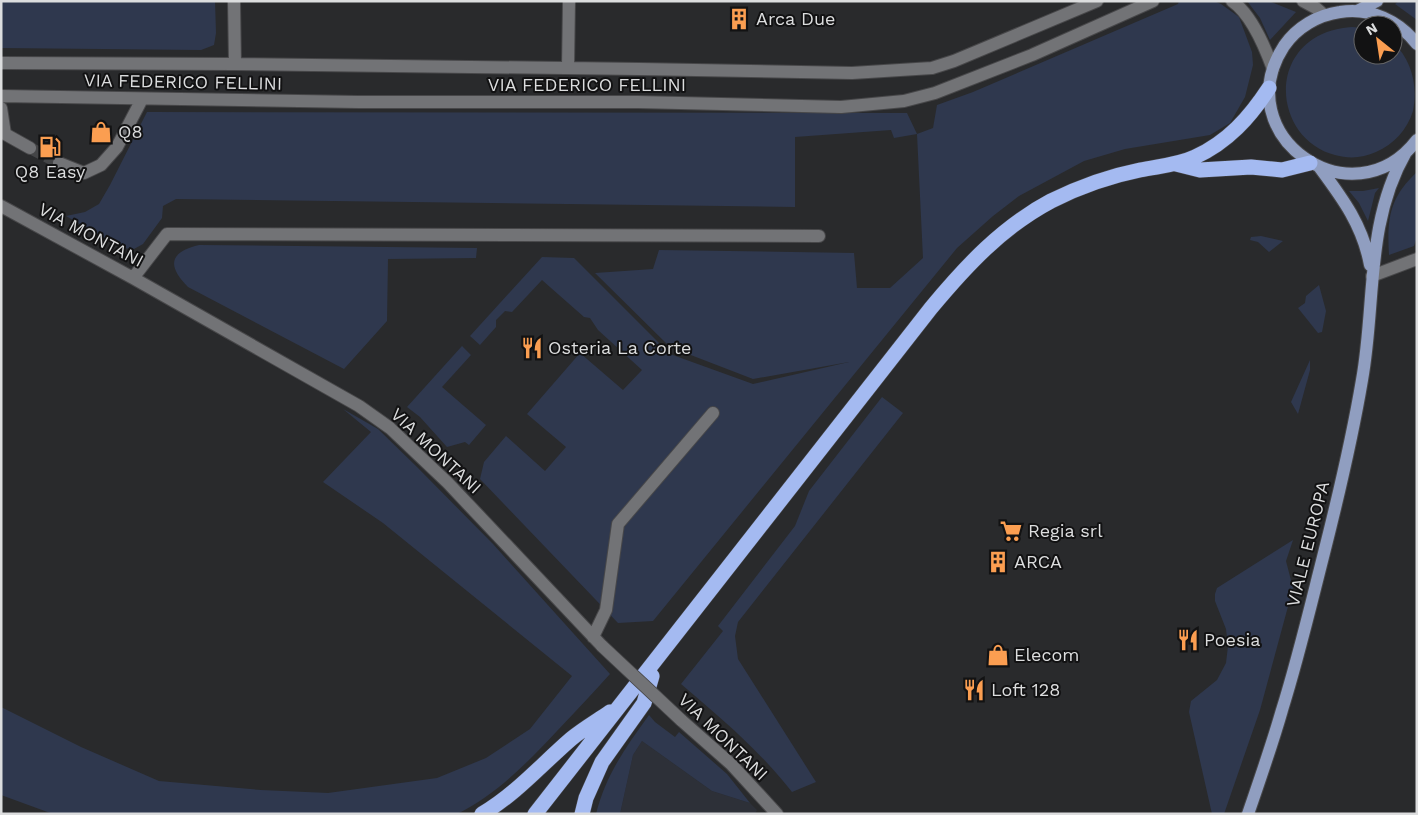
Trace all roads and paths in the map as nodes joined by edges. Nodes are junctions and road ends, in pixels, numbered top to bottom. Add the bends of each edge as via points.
1 (234, 1) edge
2 (569, 1) edge
3 (1097, 1) edge
4 (1153, 1) edge
5 (1232, 1) edge
6 (1303, 1) edge
7 (1377, 1) edge
8 (1356, 11) junction
9 (1324, 15) junction
10 (1417, 44) edge
11 (1, 63) edge
12 (236, 64) junction
13 (568, 68) junction
14 (1273, 69) junction
15 (1270, 88) junction
16 (1, 96) edge
17 (142, 99) junction
18 (1, 108) edge
19 (1417, 140) edge
20 (30, 148) tunnel mouth
21 (1406, 152) junction
22 (59, 163) tunnel mouth
23 (1176, 164) junction
24 (1315, 166) junction
25 (1, 206) edge
26 (819, 236) dead end
27 (1417, 259) edge
28 (1372, 276) junction
29 (134, 278) junction
30 (713, 413) dead end
31 (598, 641) junction
32 (657, 658) junction
33 (621, 704) junction
34 (482, 814) edge
35 (535, 814) edge
36 (582, 814) edge
37 (777, 814) edge
38 (1248, 814) edge

1 - 12 street
2 - 13 street
3 - 13 street, VIA FEDERICO FELLINI via 932,68 852,73
4 - 17 street, VIA FEDERICO FELLINI via 963,83 895,102 841,107 638,102
5 - 14 street via 1241,8
6 - 9 street
7 - 8 main road
8 - 9 main road
8 - 10 main road via 1389,20
9 - 14 main road via 1310,22 1287,42
11 - 12 street, VIA FEDERICO FELLINI
12 - 13 street, VIA FEDERICO FELLINI
14 - 15 main road
15 - 23 highway via 1230,135 1195,157
15 - 24 main road via 1273,118 1279,131 1298,154
16 - 17 street, VIA FEDERICO FELLINI
17 - 22 street via 117,147 101,165 84,173
18 - 20 street via 5,134
19 - 21 main road
21 - 24 main road via 1384,167 1359,174
21 - 28 main road, VIALE EUROPA via 1392,178 1380,218
23 - 24 highway via 1200,170 1251,166 1282,170
23 - 32 highway via 1141,170 1080,188 1026,216 983,250 931,308
24 - 28 main road, VIALE EUROPA via 1345,202 1357,224 1366,246
25 - 29 street, VIA MONTANI
26 - 29 street via 167,234
27 - 28 street
28 - 38 main road, VIALE EUROPA via 1369,334 1362,379 1332,519 1299,651
29 - 31 street, VIA MONTANI via 359,406 390,428 448,483
30 - 31 street via 618,524 606,610
31 - 37 street, VIA MONTANI, bridge via 731,764
32 - 33 highway
32 - 36 highway via 644,703 602,762
33 - 34 highway via 572,738 534,774
33 - 35 highway

